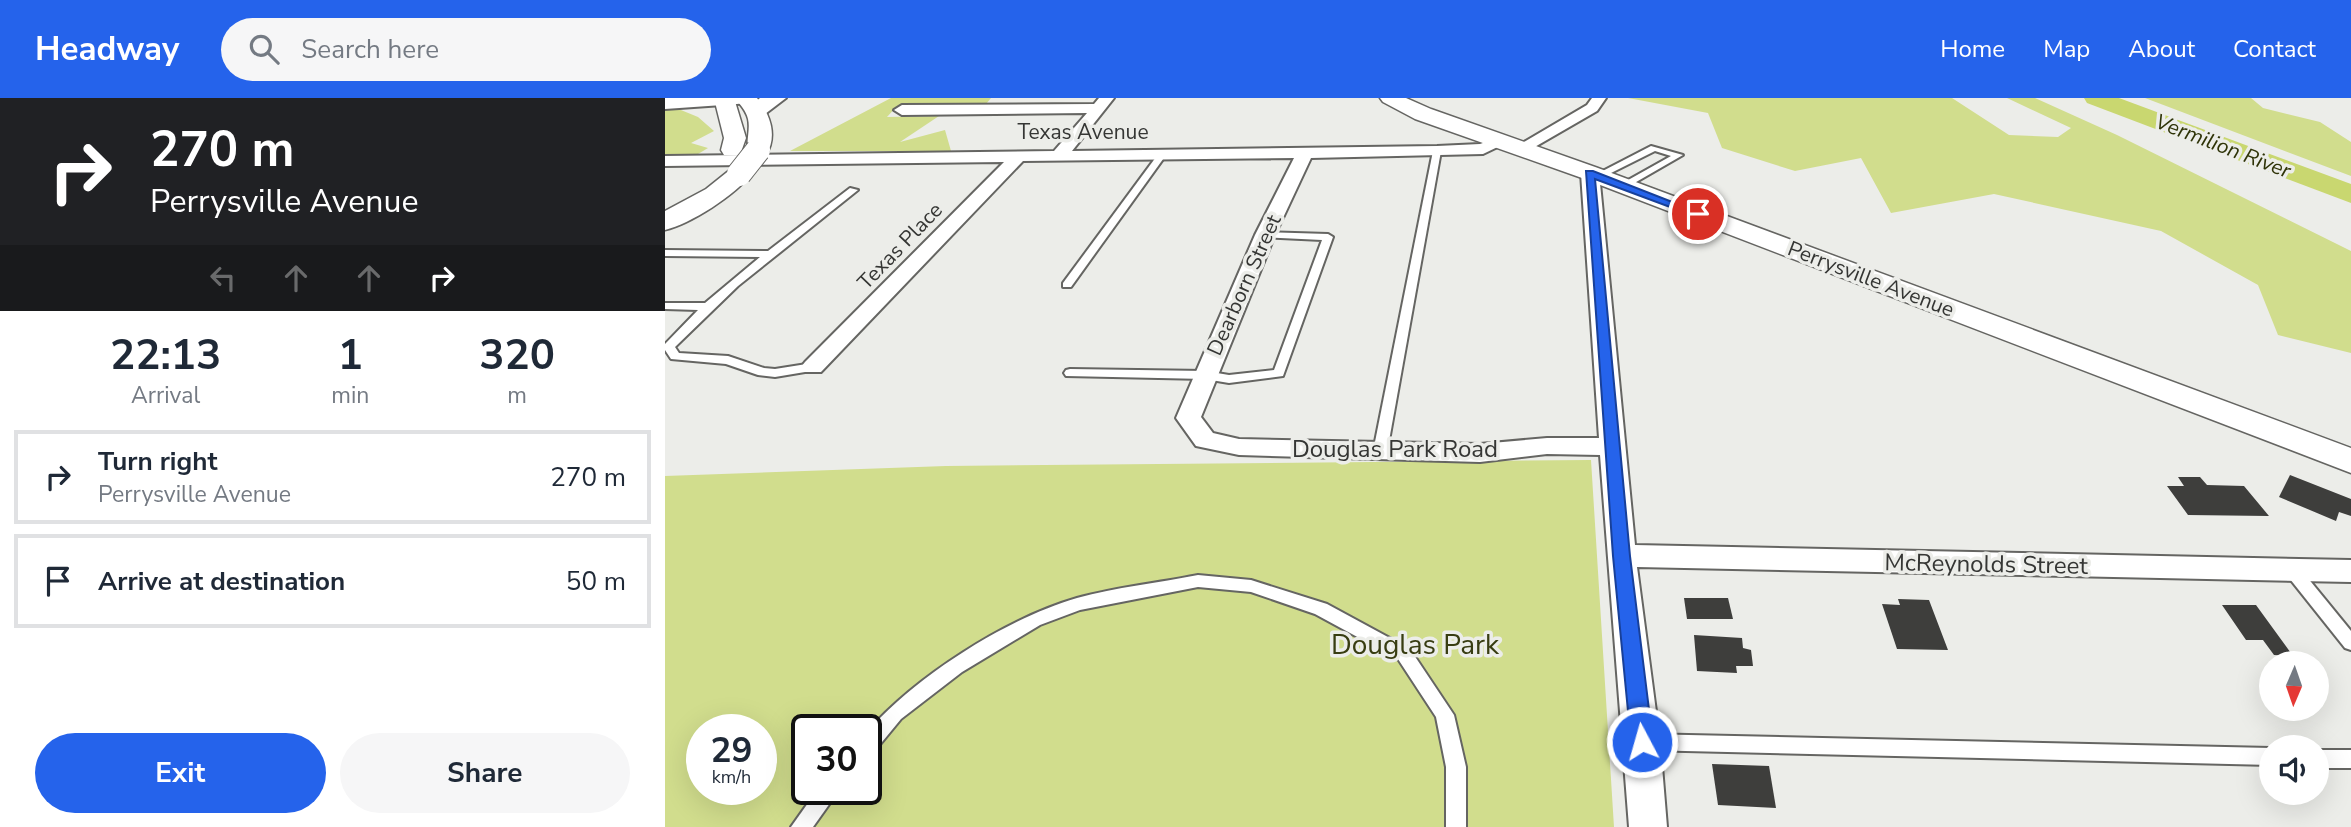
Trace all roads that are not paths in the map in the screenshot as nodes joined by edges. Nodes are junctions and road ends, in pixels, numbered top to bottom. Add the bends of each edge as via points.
1 (1390, 98) edge
2 (1599, 98) edge
3 (744, 100) edge
4 (665, 102) edge
5 (1104, 103) edge
6 (902, 110) dead end
7 (1510, 145) junction
8 (1437, 151) junction
9 (1305, 153) junction
10 (1162, 155) junction
11 (1019, 156) junction
12 (1059, 156) junction
13 (665, 161) edge
14 (729, 166) junction
15 (1604, 178) junction
16 (853, 190) dead end
17 (668, 218) edge
18 (1265, 235) junction
19 (665, 253) edge
20 (770, 254) junction
21 (1067, 285) dead end
22 (665, 306) edge
23 (711, 307) junction
24 (665, 331) edge
25 (684, 331) junction
26 (813, 368) joint
27 (1070, 373) dead end
28 (1205, 375) junction
29 (1188, 418) joint
30 (1612, 447) junction
31 (1380, 452) junction
32 (2351, 461) edge
33 (1621, 556) junction
34 (2292, 570) junction
35 (2351, 571) edge
36 (2351, 643) edge
37 (882, 728) edge
38 (1642, 742) junction
39 (2259, 757) edge
40 (2329, 759) edge
41 (2351, 759) edge
42 (818, 805) edge
43 (801, 827) edge
44 (1456, 827) edge
45 (1649, 827) edge

1 - 7 street, Perrysville Avenue
2 - 7 street via 1591,108
3 - 4 highway
3 - 14 street
3 - 14 street, bridge via 761,122 758,150
5 - 6 street
5 - 12 street
7 - 8 street, Texas Avenue
7 - 15 street, Perrysville Avenue
8 - 9 street, Texas Avenue
8 - 31 lane
9 - 10 street, Texas Avenue
9 - 18 street, Dearborn Street
10 - 12 street, Texas Avenue
10 - 21 lane
11 - 12 street, Texas Avenue
11 - 13 street, Texas Avenue
11 - 26 street, Texas Place
14 - 17 street via 715,194
15 - 15 lane via 1679,155 1654,148
15 - 30 street
15 - 32 street, Perrysville Avenue
16 - 20 lane
18 - 28 street, Dearborn Street
18 - 28 lane via 1328,237 1279,373 1229,379
19 - 20 lane
20 - 23 lane
22 - 23 lane
23 - 25 lane
24 - 25 lane
25 - 26 lane via 669,347 675,356 728,360 762,372
27 - 28 lane
28 - 29 street, Dearborn Street
29 - 31 street, Douglas Park Road via 1205,440 1239,447
30 - 31 street, Douglas Park Road
30 - 33 street
33 - 34 street, McReynolds Street
33 - 38 street
34 - 35 street, McReynolds Street
34 - 36 lane
37 - 44 lane via 956,667 1034,620 1079,604 1198,581 1251,586 1321,609 1405,654 1445,716 1456,767
38 - 39 lane
38 - 45 street
40 - 41 lane
42 - 43 lane

